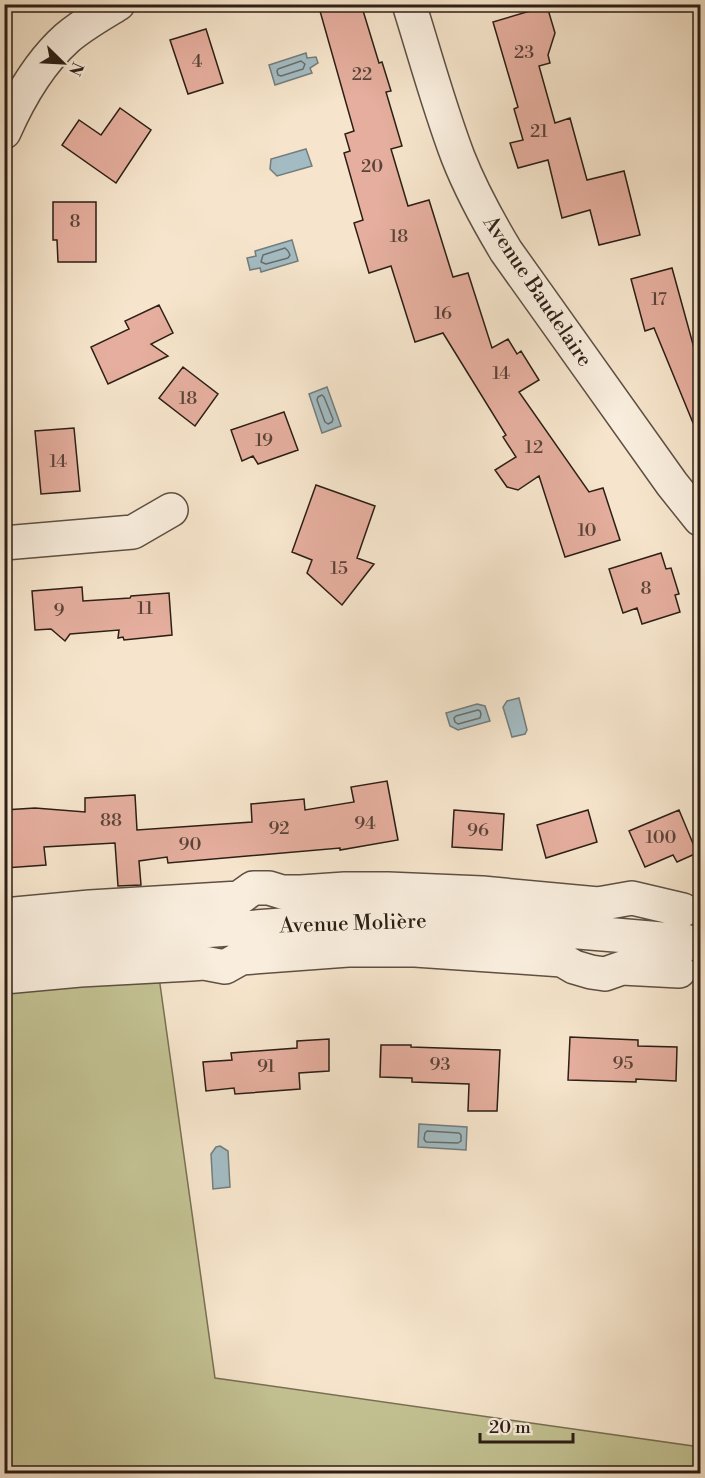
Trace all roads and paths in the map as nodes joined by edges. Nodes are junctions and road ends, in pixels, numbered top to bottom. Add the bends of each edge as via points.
1 (118, 4) edge
2 (409, 4) edge
3 (4, 132) edge
4 (171, 510) dead end
5 (700, 519) edge
6 (4, 543) edge
7 (615, 902) junction
8 (683, 910) dead end
9 (4, 915) edge
10 (240, 928) junction
11 (610, 935) junction
12 (4, 945) edge
13 (700, 945) edge
14 (679, 971) dead end
15 (605, 974) junction
16 (4, 977) edge

1 - 3 street via 81,27 52,53 34,76
2 - 5 street, Avenue Baudelaire via 459,158 495,233
4 - 6 street via 133,532
7 - 8 street via 632,898
7 - 10 street via 388,889 282,892 253,888
7 - 11 street
9 - 10 street via 102,906
10 - 11 street, Avenue Molière via 322,922 433,921
10 - 12 street, Avenue Molière
10 - 15 street via 348,950 415,950 562,960
10 - 16 street via 225,967 204,963
11 - 13 street, Avenue Molière
11 - 15 street
14 - 15 street via 622,968

